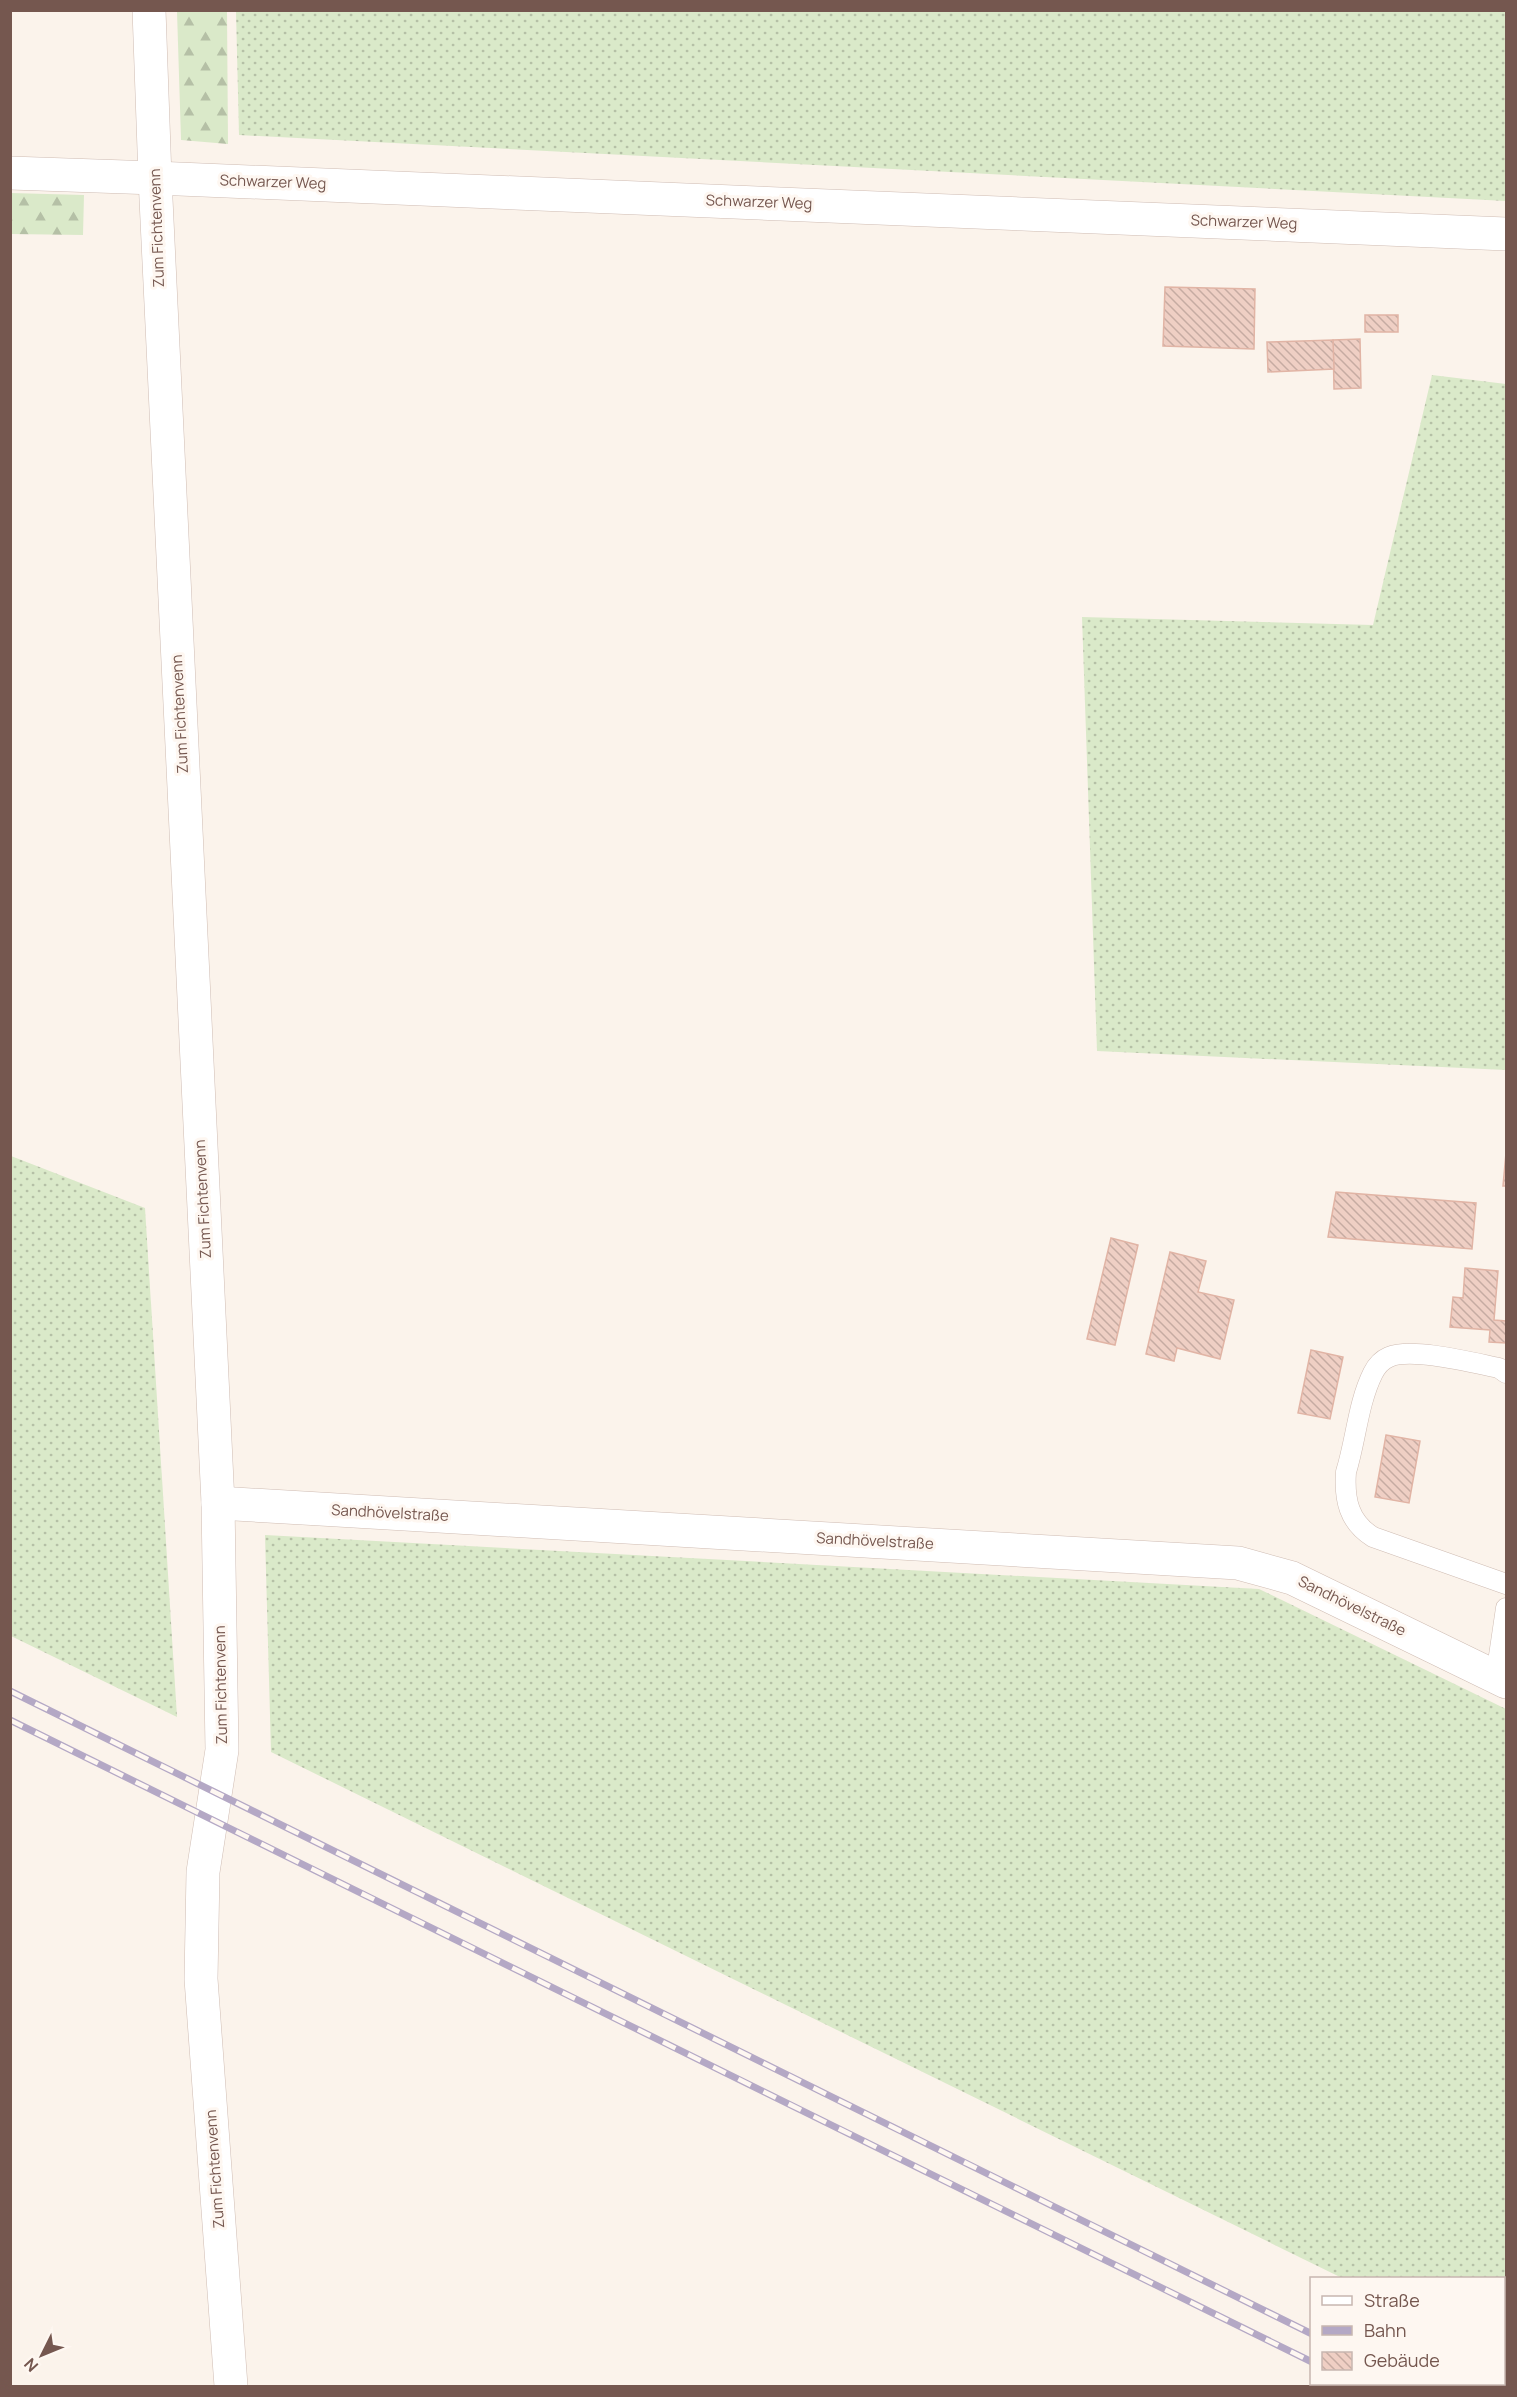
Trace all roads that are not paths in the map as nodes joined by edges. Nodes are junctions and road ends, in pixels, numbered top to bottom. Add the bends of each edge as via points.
1 (149, 10) edge
2 (10, 173) edge
3 (154, 178) junction
4 (1506, 234) edge
5 (1506, 1373) edge
6 (218, 1503) junction
7 (1506, 1584) edge
8 (1506, 1608) edge
9 (1501, 1679) edge
10 (231, 2386) edge

1 - 3 street, Zum Fichtenvenn
2 - 3 street, Schwarzer Weg
3 - 4 street, Schwarzer Weg
3 - 6 street, Zum Fichtenvenn
5 - 7 lane via 1499,1368 1449,1358 1386,1358 1373,1372 1367,1388 1345,1484 1347,1507 1363,1531
6 - 9 street, Sandhövelstraße via 1238,1563 1292,1578
6 - 10 street, Zum Fichtenvenn via 222,1750 203,1872 201,1979
8 - 9 lane

